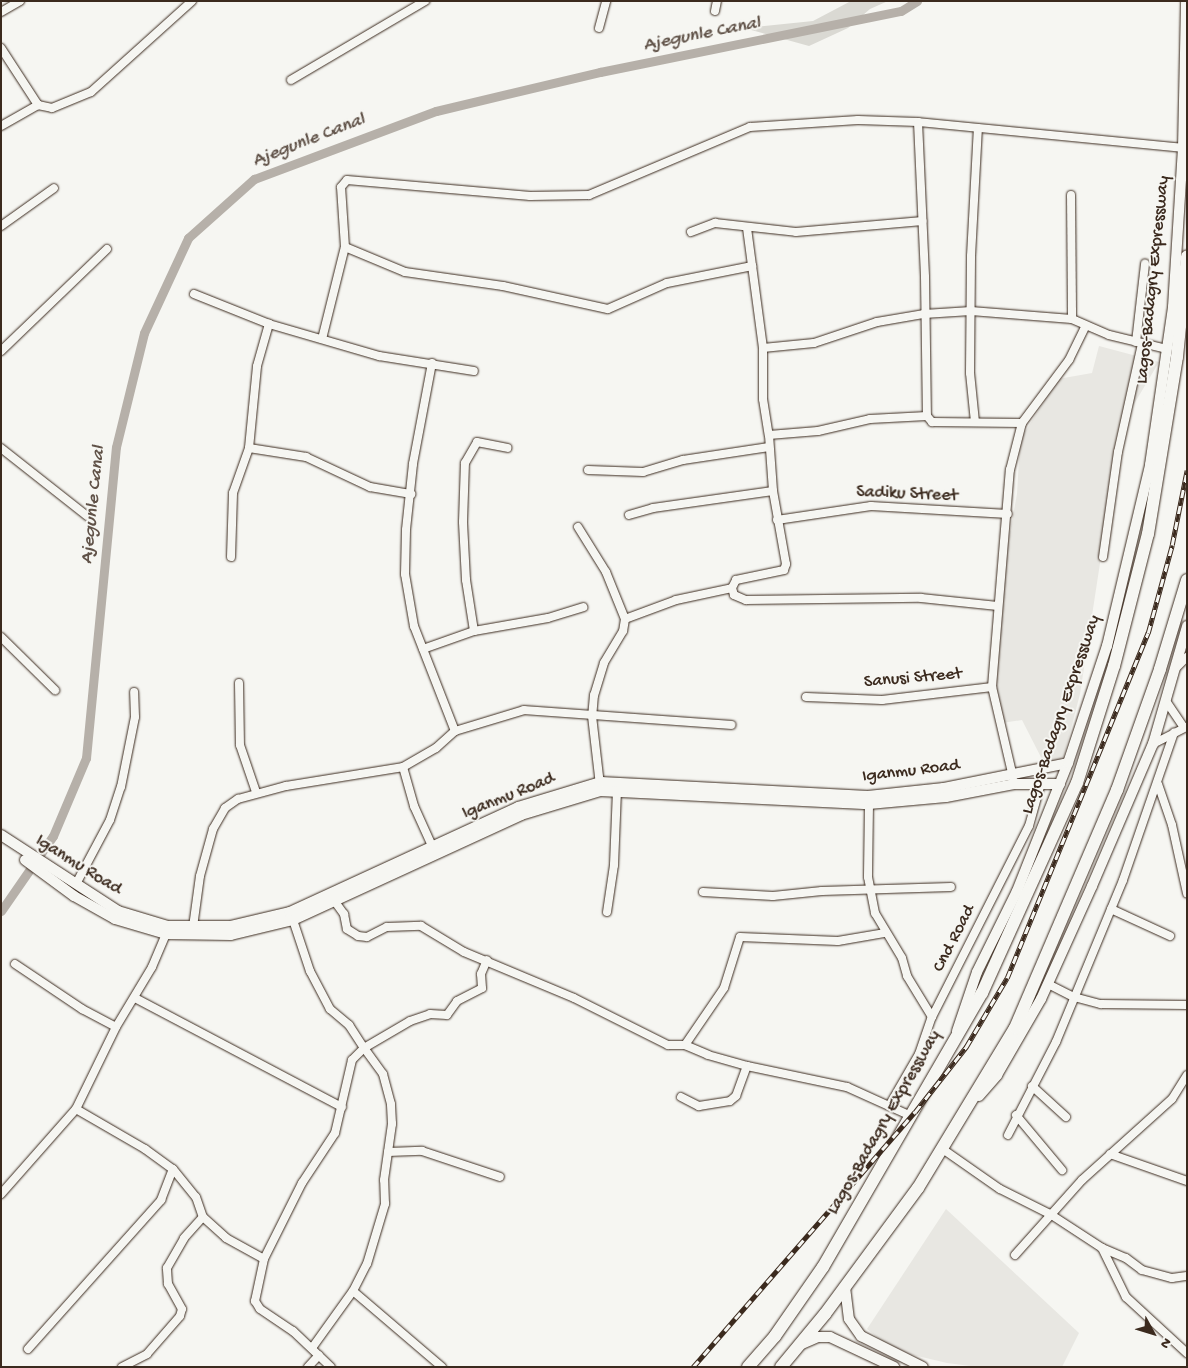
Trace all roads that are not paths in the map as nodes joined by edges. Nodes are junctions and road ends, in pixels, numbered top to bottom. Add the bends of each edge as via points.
1 (20, 1) edge
2 (192, 1) edge
3 (425, 1) edge
4 (606, 1) edge
5 (717, 1) edge
6 (1186, 1) edge
7 (715, 11) dead end
8 (1, 12) edge
9 (599, 28) dead end
10 (1, 48) edge
11 (291, 80) dead end
12 (38, 105) junction
13 (918, 122) junction
14 (1, 126) edge
15 (978, 128) junction
16 (1183, 148) junction
17 (54, 188) dead end
18 (1071, 195) dead end
19 (923, 221) junction
20 (1, 226) edge
21 (747, 228) junction
22 (691, 232) dead end
23 (345, 247) junction
24 (107, 249) dead end
25 (1187, 256) edge
26 (1146, 264) dead end
27 (752, 266) junction
28 (194, 294) dead end
29 (972, 311) junction
30 (924, 314) junction
31 (1072, 319) junction
32 (269, 324) junction
33 (1085, 327) junction
34 (322, 339) junction
35 (1139, 343) junction
36 (763, 348) junction
37 (1167, 349) junction
38 (1, 351) edge
39 (432, 363) junction
40 (474, 371) dead end
41 (927, 416) junction
42 (975, 422) junction
43 (1022, 423) junction
44 (770, 435) junction
45 (769, 447) junction
46 (1, 448) edge
47 (249, 448) junction
48 (507, 448) dead end
49 (588, 470) dead end
50 (772, 491) junction
51 (410, 494) junction
52 (1008, 514) junction
53 (629, 515) dead end
54 (87, 516) dead end
55 (777, 520) junction
56 (578, 527) dead end
57 (231, 556) dead end
58 (1103, 556) dead end
59 (1187, 580) edge
60 (732, 588) junction
61 (998, 606) junction
62 (583, 607) dead end
63 (625, 618) junction
64 (1187, 626) edge
65 (474, 631) junction
66 (1, 637) edge
67 (423, 649) junction
68 (1187, 657) edge
69 (1175, 669) junction
70 (239, 683) dead end
71 (992, 687) junction
72 (54, 690) dead end
73 (134, 692) dead end
74 (806, 698) dead end
75 (1166, 701) junction
76 (592, 716) junction
77 (731, 725) dead end
78 (1185, 728) edge
79 (455, 731) junction
80 (1174, 733) junction
81 (1153, 744) junction
82 (1068, 763) junction
83 (403, 767) junction
84 (1012, 772) junction
85 (1041, 782) junction
86 (1014, 784) junction
87 (1060, 784) junction
88 (1158, 784) junction
89 (600, 787) junction
90 (617, 790) junction
91 (256, 792) junction
92 (869, 804) junction
93 (1, 835) edge
94 (9, 846) edge
95 (433, 848) junction
96 (63, 881) junction
97 (76, 884) junction
98 (951, 887) dead end
99 (870, 890) junction
100 (703, 892) dead end
101 (1187, 893) edge
102 (333, 898) junction
103 (1111, 908) junction
104 (607, 912) dead end
105 (293, 920) junction
106 (193, 927) junction
107 (885, 933) junction
108 (166, 934) junction
109 (1170, 936) dead end
110 (487, 960) junction
111 (14, 964) dead end
112 (1048, 984) junction
113 (1074, 997) junction
114 (135, 998) junction
115 (1187, 1004) edge
116 (932, 1017) junction
117 (116, 1027) junction
118 (956, 1039) junction
119 (685, 1045) junction
120 (364, 1048) junction
121 (747, 1066) junction
122 (1187, 1075) edge
123 (1032, 1086) junction
124 (681, 1098) dead end
125 (889, 1106) junction
126 (970, 1107) junction
127 (342, 1108) junction
128 (76, 1109) junction
129 (1016, 1115) junction
130 (911, 1116) junction
131 (1066, 1117) dead end
132 (1008, 1135) dead end
133 (944, 1150) junction
134 (388, 1152) junction
135 (1110, 1154) junction
136 (173, 1169) junction
137 (1062, 1170) dead end
138 (500, 1177) dead end
139 (1187, 1182) edge
140 (1, 1194) edge
141 (1050, 1214) junction
142 (203, 1217) junction
143 (1102, 1248) junction
144 (1015, 1255) dead end
145 (264, 1259) junction
146 (1187, 1276) edge
147 (845, 1287) junction
148 (353, 1291) junction
149 (801, 1344) junction
150 (312, 1348) junction
151 (28, 1349) dead end
152 (1187, 1353) edge
153 (319, 1355) junction
154 (122, 1367) edge
155 (308, 1367) edge
156 (331, 1367) edge
157 (442, 1367) edge
158 (748, 1367) edge
159 (781, 1367) edge
160 (894, 1367) edge
161 (923, 1367) edge

1 - 8 street
2 - 12 street via 91,92 52,108
3 - 11 street
4 - 9 street
5 - 7 street
6 - 16 main road, Lagos-Badagry Expressway
10 - 12 street
12 - 14 street
13 - 15 street
13 - 19 street
13 - 23 street via 858,120 750,127 589,195 530,196 347,180 341,187
15 - 16 street
15 - 29 street
16 - 37 main road, Lagos-Badagry Expressway
17 - 20 street
18 - 31 street
19 - 21 street via 796,232
19 - 30 street
21 - 22 street via 740,224 715,223
21 - 27 street
23 - 27 street via 406,272 503,286 608,309 667,283
23 - 34 street
24 - 38 street
25 - 118 highway, Lagos-Badagry Expressway via 1178,357 1148,534 1114,666 1077,782 1001,954
26 - 35 street
27 - 36 street
28 - 32 street
29 - 30 street
29 - 31 street
29 - 42 street via 970,373
30 - 36 street via 877,322 814,343
30 - 41 street
31 - 33 street
32 - 34 street
32 - 47 street via 257,366
33 - 35 street
33 - 43 street via 1070,360
34 - 39 street via 378,356
35 - 37 street
35 - 58 street via 1118,452
36 - 44 street via 763,399
37 - 82 main road, Lagos-Badagry Expressway via 1150,465 1132,542 1107,646
39 - 40 street
39 - 51 street via 419,418
41 - 42 street via 932,422
41 - 44 street via 870,419 818,430
42 - 43 street
43 - 52 street via 1010,470
44 - 45 street
45 - 49 street via 682,460 643,472
45 - 50 street
46 - 54 street
47 - 51 street via 306,456 370,487
47 - 57 street via 233,493
48 - 65 street via 477,442 465,463 463,522 466,580
50 - 53 street via 652,508
50 - 55 street
51 - 67 street via 405,574 414,626
52 - 55 street, Sadiku Street via 871,506
52 - 61 street
55 - 60 street via 786,561 784,570 742,578
56 - 63 street via 606,572
59 - 126 highway via 1136,738 1085,870 1019,1020
60 - 61 street via 736,598 746,600 921,598
60 - 63 street via 676,600
61 - 71 street
62 - 65 street via 548,618
63 - 76 street via 623,630 597,680
64 - 69 main road
65 - 67 street
66 - 72 street
67 - 79 street
68 - 69 street
69 - 75 main road
70 - 91 street via 240,745
71 - 74 street, Sanusi Street via 882,700
71 - 84 street
73 - 97 street via 135,717 118,795 110,820
75 - 78 street
75 - 81 main road
76 - 77 street
76 - 79 street via 524,710
76 - 89 street
78 - 80 street
79 - 83 street via 436,748
80 - 81 street
80 - 88 street
81 - 112 main road
82 - 84 main road, Iganmu Road
82 - 87 main road, Lagos-Badagry Expressway
83 - 91 street
83 - 95 street via 414,806
84 - 86 street
84 - 89 main road, Iganmu Road via 944,788 868,796
85 - 86 main road, Iganmu Road
85 - 87 main road, Iganmu Road
85 - 116 street, Cnd Road via 1029,826
86 - 92 main road, Iganmu Road via 946,797
87 - 118 main road, Lagos-Badagry Expressway via 1018,891 977,972
88 - 101 street via 1172,825
88 - 103 street
89 - 90 main road, Iganmu Road
89 - 95 main road, Iganmu Road via 518,807
89 - 102 main road, Iganmu Road via 521,815
90 - 92 main road, Iganmu Road
90 - 104 street via 614,865
91 - 106 street via 224,808 213,829 200,876
92 - 99 street via 866,844
93 - 94 main road, Iganmu Road
94 - 96 main road, Iganmu Road
95 - 102 main road, Iganmu Road
96 - 97 main road, Iganmu Road
96 - 108 main road, Iganmu Road via 115,919
97 - 106 main road, Iganmu Road via 118,911 168,926
98 - 99 street
99 - 100 street via 773,896
99 - 107 street
102 - 105 main road, Iganmu Road
102 - 106 main road, Iganmu Road via 249,924
102 - 110 street via 344,914 347,930 358,936 367,938 387,927 412,924 464,952
103 - 109 street
103 - 113 street
105 - 108 main road, Iganmu Road via 231,935
105 - 120 street via 310,971 330,1009 349,1025
107 - 116 street via 896,946 906,976
107 - 119 street via 838,942 740,937 724,988
108 - 114 street
110 - 119 street via 658,1041
110 - 120 street via 481,974 482,988 457,1001 447,1015 430,1014 410,1021
111 - 117 street via 82,1009
112 - 113 street
112 - 126 main road via 996,1075
113 - 115 street via 1101,1004
113 - 123 street via 1049,1057
114 - 117 street
114 - 127 street
116 - 125 street, Cnd Road via 919,1054
117 - 128 street
118 - 130 highway, Lagos-Badagry Expressway
119 - 121 street
120 - 127 street via 352,1060 344,1086
120 - 134 street via 378,1063 387,1087 392,1124
121 - 124 street via 736,1096 730,1101 699,1106
121 - 125 street via 847,1087
122 - 135 street via 1172,1099
123 - 129 street
123 - 131 street
125 - 130 street
126 - 133 highway
127 - 145 street via 335,1133 302,1183
128 - 136 street
128 - 140 street
129 - 132 street
129 - 137 street
130 - 158 highway, Lagos-Badagry Expressway via 823,1267 775,1336
133 - 141 street via 1000,1189
133 - 147 highway
134 - 138 street via 422,1151
134 - 148 street via 381,1221
135 - 139 street
135 - 141 street
136 - 142 street via 196,1198
136 - 151 street via 161,1200
141 - 143 street
141 - 144 street
142 - 145 street via 226,1238
142 - 154 street via 184,1238 167,1268 168,1284 182,1309 180,1316 147,1354
143 - 146 street via 1126,1258 1136,1268 1148,1273 1172,1278
143 - 152 street via 1126,1297
145 - 150 street via 255,1301
147 - 149 highway
147 - 161 main road via 849,1319 861,1336
148 - 150 street
148 - 157 street
149 - 159 highway
149 - 160 main road via 818,1337 830,1337
150 - 153 street
153 - 155 street
153 - 156 street

